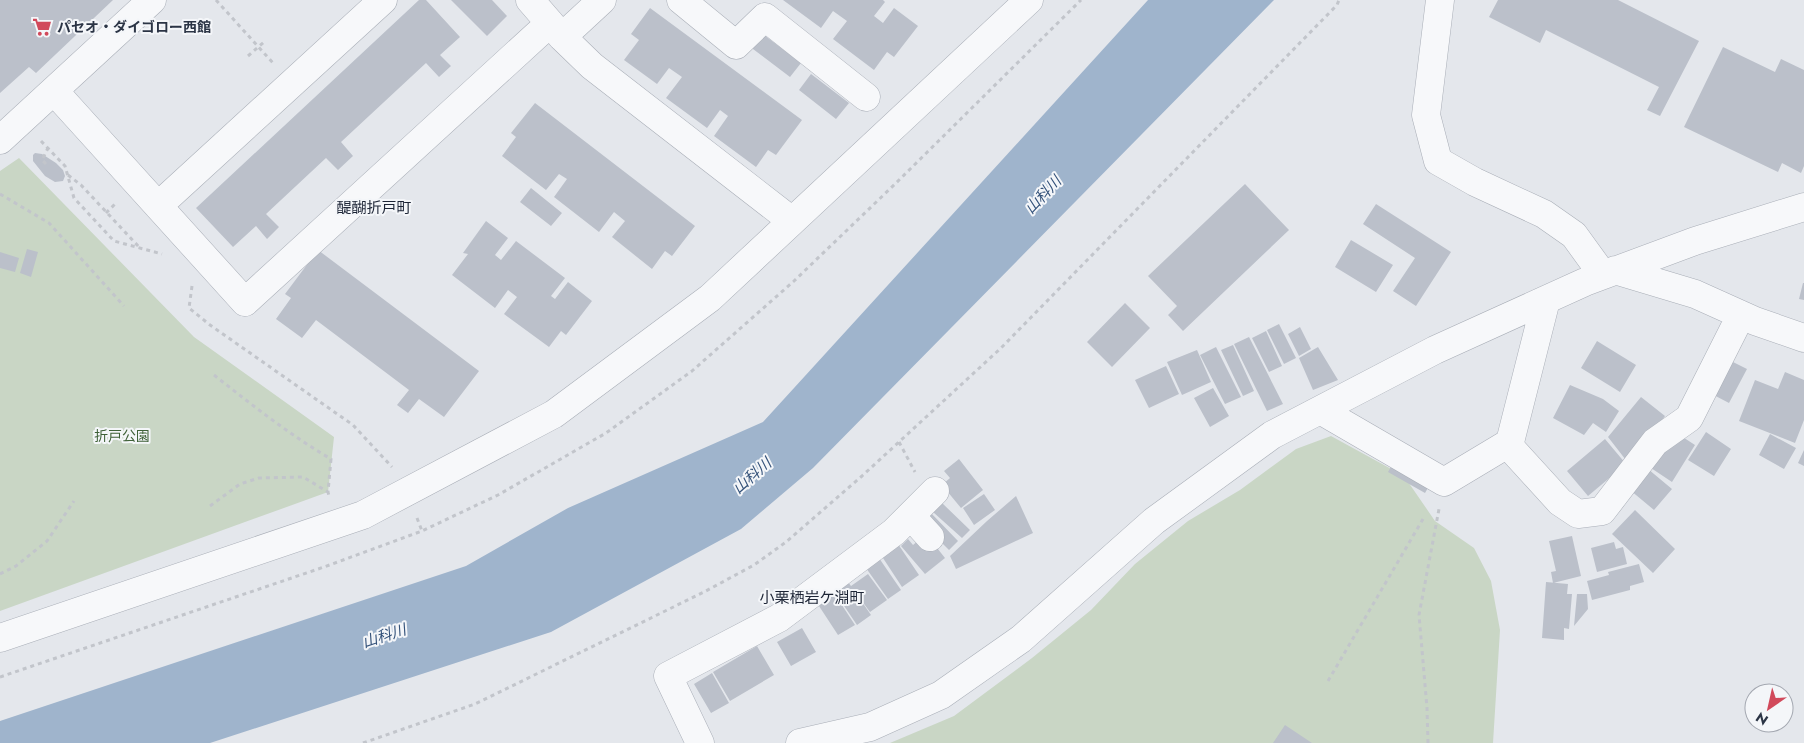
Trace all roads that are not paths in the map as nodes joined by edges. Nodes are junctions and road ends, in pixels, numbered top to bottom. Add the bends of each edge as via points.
1 (152, 0) edge
2 (383, 0) edge
3 (530, 0) edge
4 (602, 0) edge
5 (681, 0) edge
6 (1029, 0) edge
7 (1440, 0) edge
8 (556, 30) junction
9 (54, 91) junction
10 (866, 97) dead end
11 (0, 140) edge
12 (158, 206) junction
13 (1804, 207) edge
14 (792, 221) junction
15 (1609, 272) junction
16 (1546, 300) junction
17 (1741, 314) junction
18 (1804, 338) edge
19 (1320, 410) junction
20 (1509, 443) junction
21 (926, 483) road end
22 (911, 516) junction
23 (930, 537) dead end
24 (0, 638) edge
25 (700, 743) edge
26 (800, 743) edge

1 - 9 street
2 - 12 street
3 - 8 street
4 - 8 street
5 - 10 street via 736,45 765,17
6 - 14 street
7 - 15 street via 1426,115 1438,161 1544,214 1574,235
8 - 12 street via 245,302
8 - 14 street via 592,66
9 - 11 street
9 - 12 street
13 - 15 street
14 - 24 street via 710,298 554,414 406,493 363,515
15 - 16 street
15 - 17 street via 1695,294
16 - 19 street via 1436,350
16 - 20 street
17 - 18 street
17 - 20 street via 1689,418 1655,442 1602,511 1578,514 1560,502
19 - 20 street via 1444,482
19 - 26 street via 1272,434 1154,521 1021,639 941,695 870,727
21 - 22 street
22 - 23 street
22 - 25 street via 779,618 668,676

